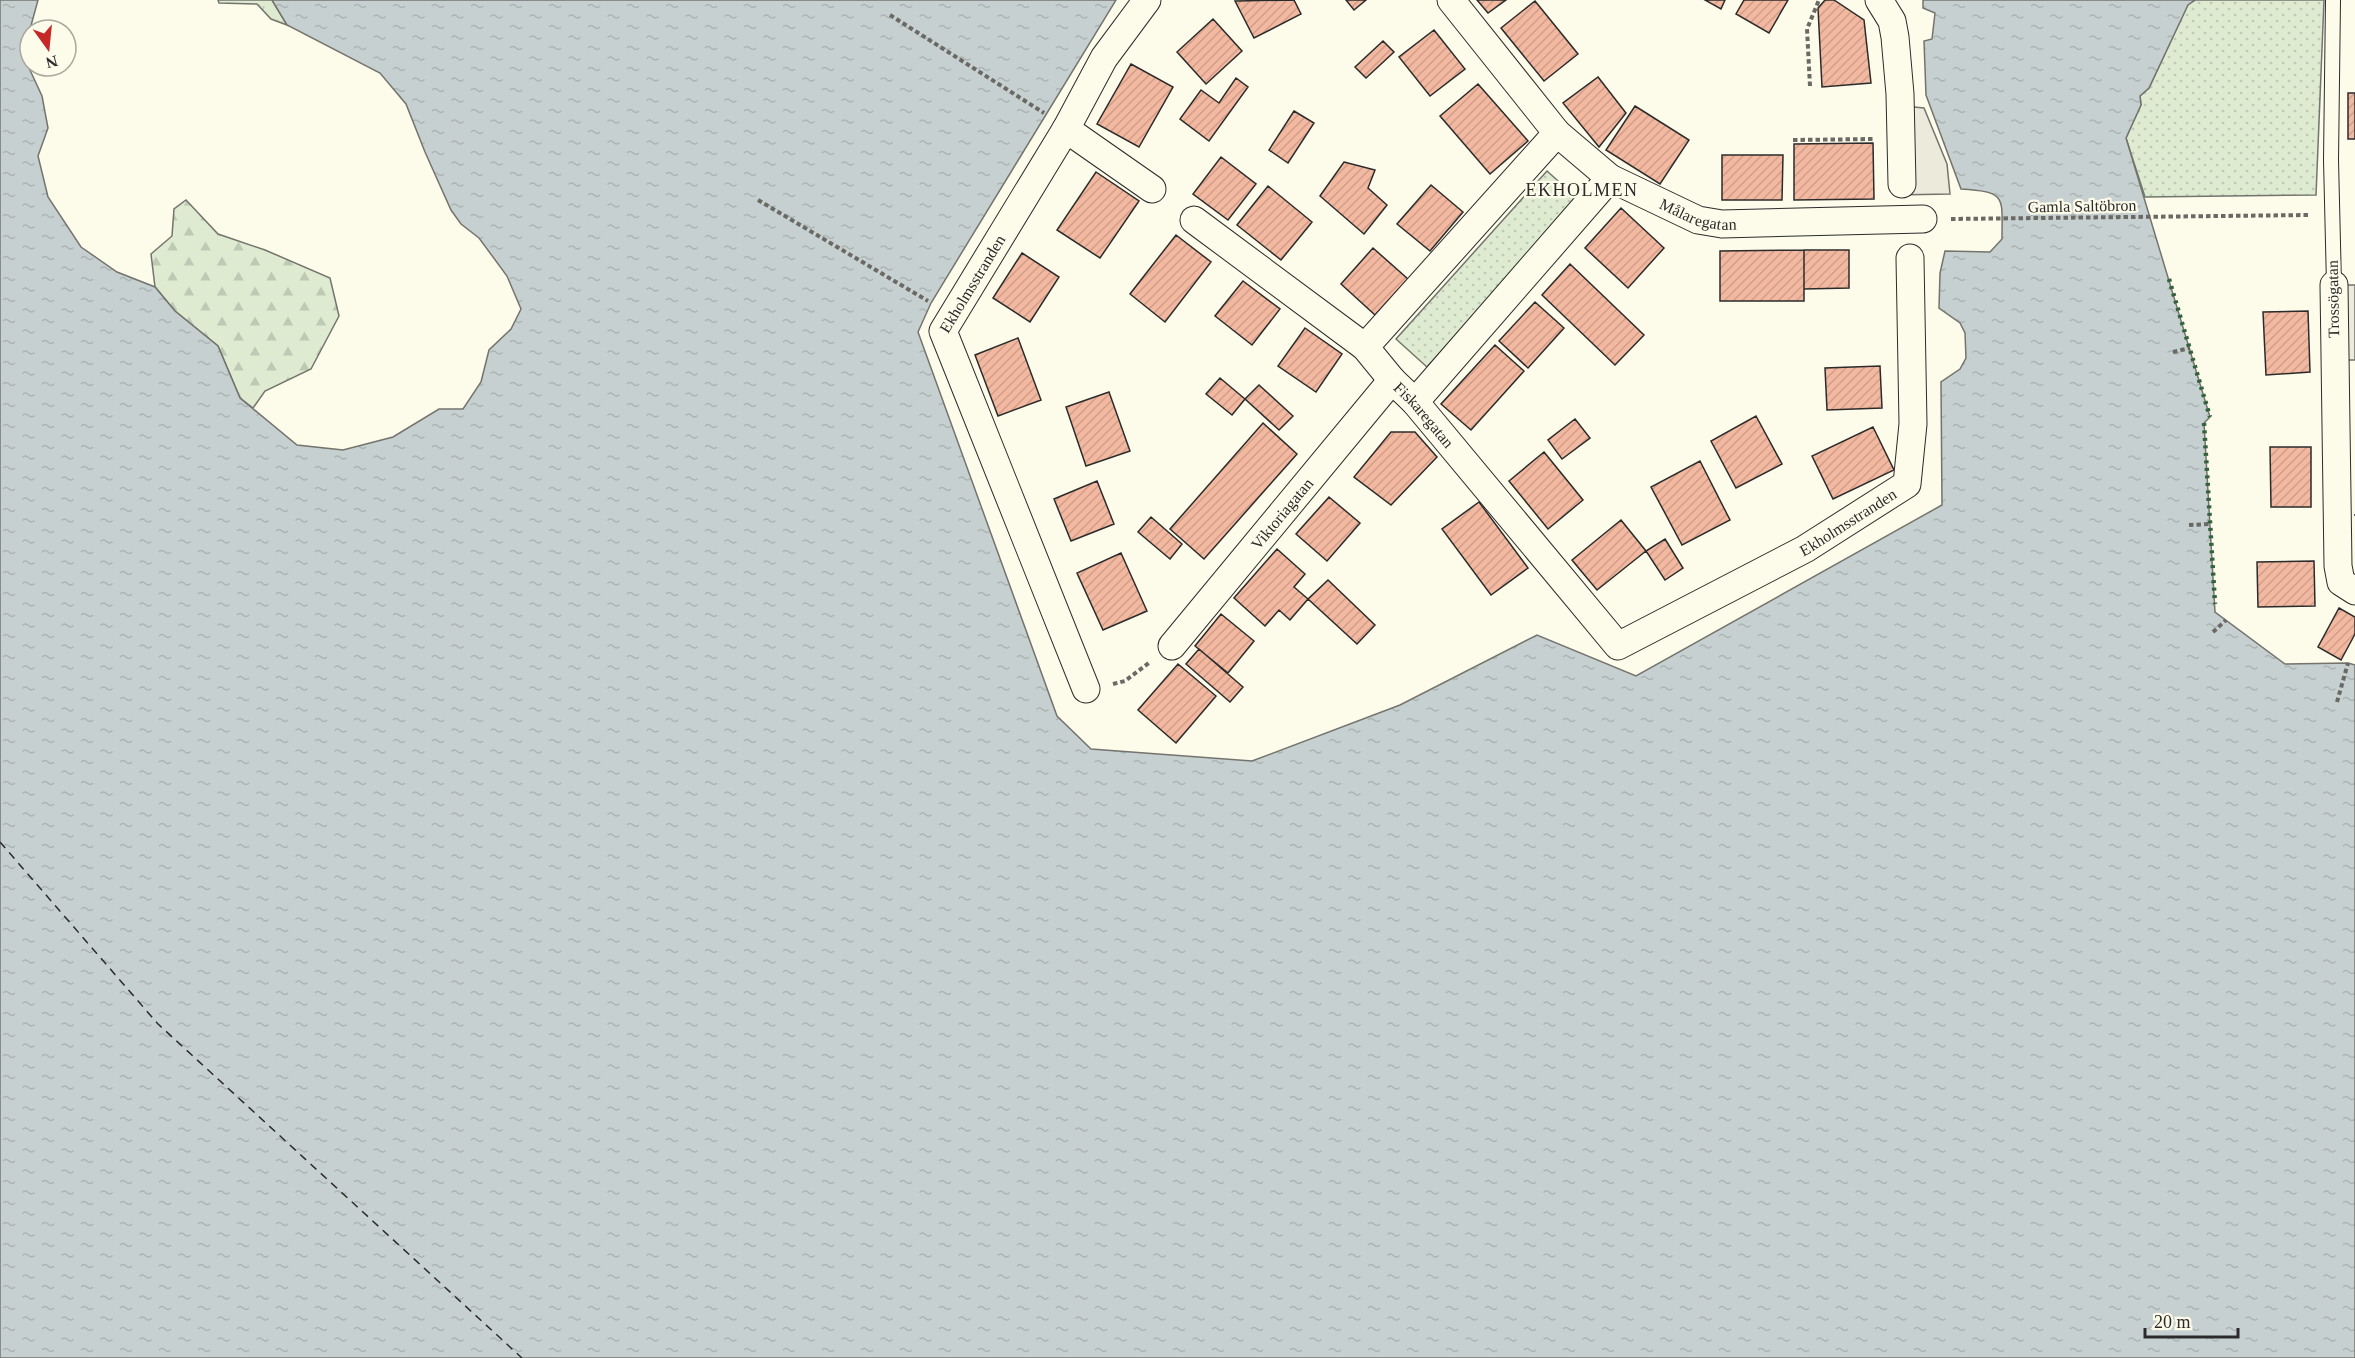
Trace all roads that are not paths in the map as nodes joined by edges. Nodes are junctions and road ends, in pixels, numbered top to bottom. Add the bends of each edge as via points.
1 (1147, 0) edge
2 (1451, 0) edge
3 (1879, 0) edge
4 (2332, 0) edge
5 (1055, 121) junction
6 (1557, 133) junction
7 (1610, 178) junction
8 (1902, 184) dead end
9 (1152, 189) dead end
10 (1923, 219) dead end
11 (1194, 220) dead end
12 (1910, 258) dead end
13 (2334, 285) joint
14 (1365, 347) junction
15 (2345, 360) edge
16 (1392, 380) junction
17 (1415, 402) junction
18 (2355, 591) edge
19 (1172, 646) dead end
20 (1617, 646) joint
21 (1086, 689) dead end

1 - 5 street, Ekholmsstranden
2 - 6 street, Målaregatan
3 - 8 street via 1892,21 1895,37
4 - 13 lane, Trossögatan
5 - 9 street
5 - 21 street, Ekholmsstranden via 943,331
6 - 7 street, Målaregatan
6 - 14 street
7 - 10 street, Målaregatan via 1698,220 1722,224
7 - 17 street
11 - 14 street, Fiskaregatan
12 - 20 street, Ekholmsstranden via 1913,424 1907,484 1805,549
13 - 15 street, Trossögatan
14 - 16 street, Fiskaregatan
15 - 18 street, Trossögatan via 2338,566 2341,582
16 - 17 street, Fiskaregatan
16 - 19 street, Viktoriagatan
17 - 20 street, Fiskaregatan

